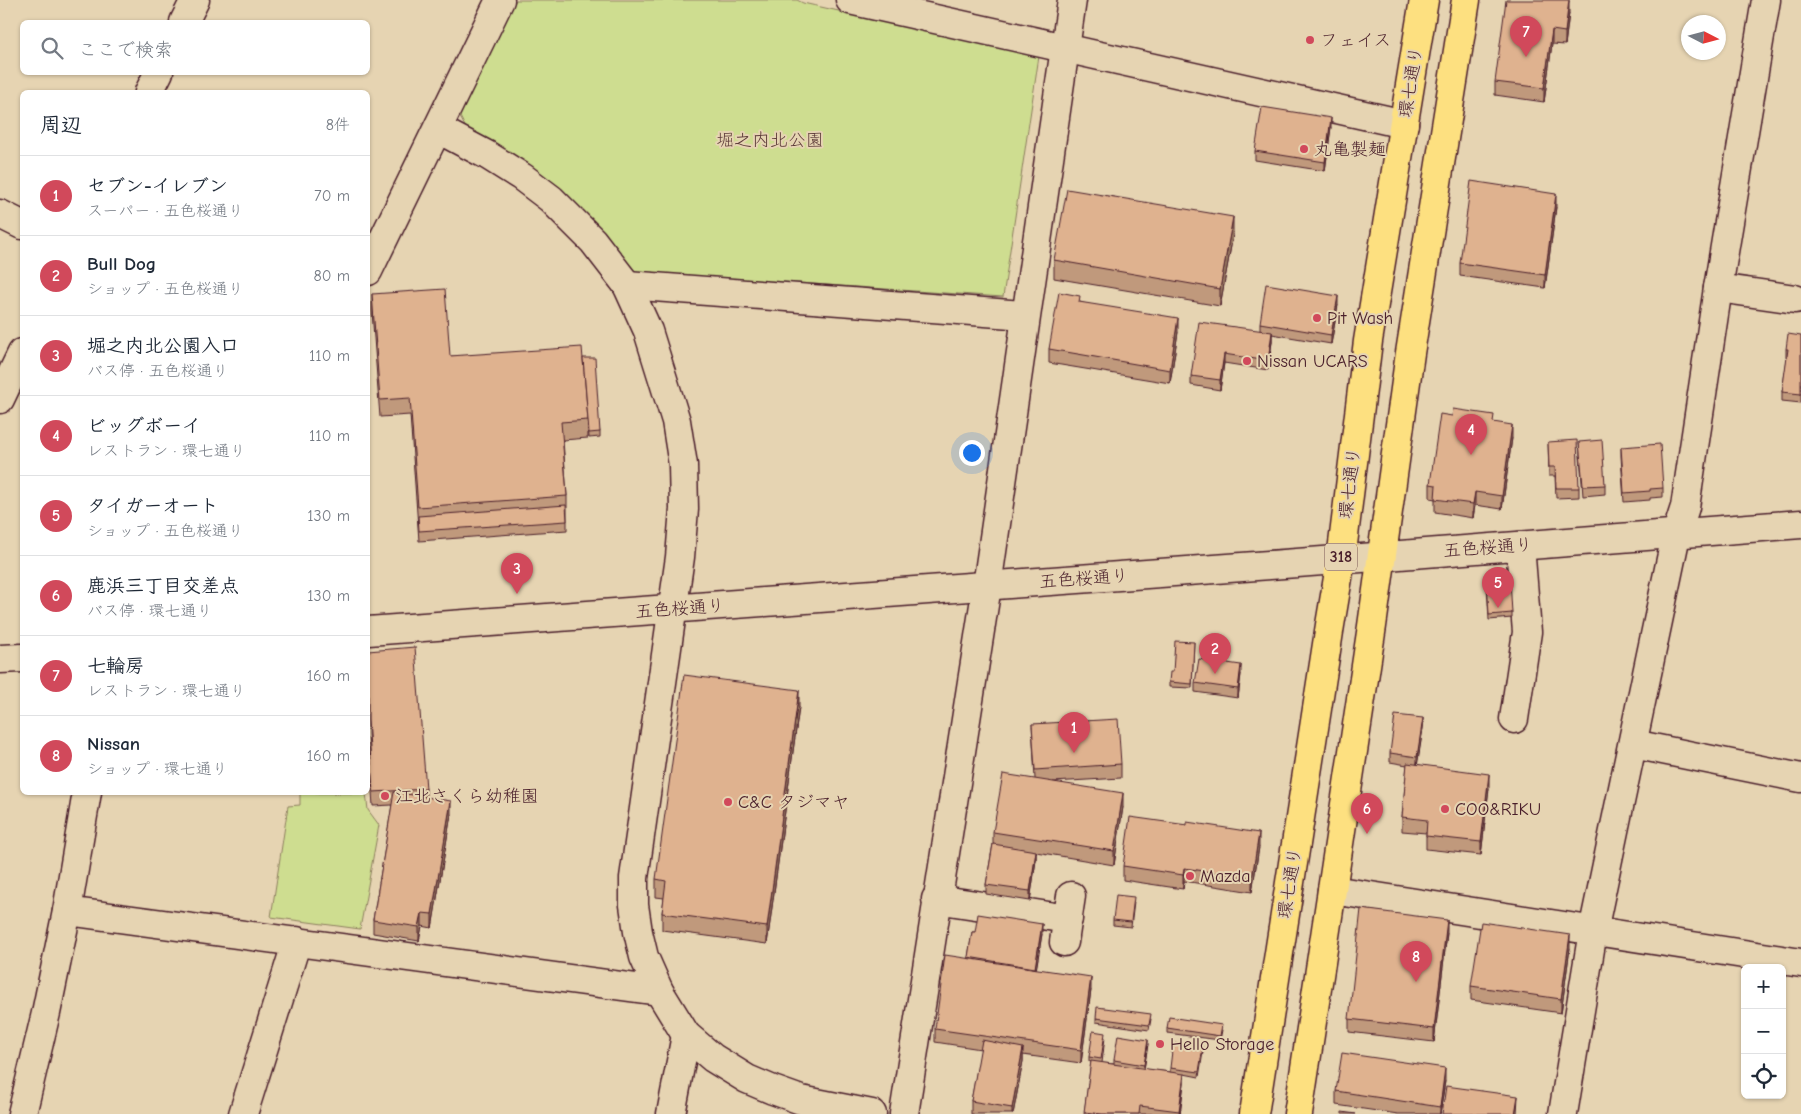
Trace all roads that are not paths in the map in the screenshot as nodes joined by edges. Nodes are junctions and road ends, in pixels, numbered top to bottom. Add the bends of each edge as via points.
1 (195, 0) edge
2 (500, 0) edge
3 (850, 0) edge
4 (1072, 0) edge
5 (1424, 0) edge
6 (1466, 0) edge
7 (1766, 0) edge
8 (185, 20) edge
9 (1064, 48) junction
10 (158, 75) edge
11 (150, 90) edge
12 (1404, 124) junction
13 (438, 128) junction
14 (0, 214) edge
15 (20, 224) edge
16 (370, 266) edge
17 (627, 285) junction
18 (1718, 288) junction
19 (1795, 299) dead end
20 (1025, 315) junction
21 (20, 356) edge
22 (0, 399) edge
23 (1801, 524) edge
24 (1676, 535) junction
25 (1520, 546) junction
26 (1382, 556) junction
27 (1341, 560) junction
28 (986, 586) junction
29 (674, 609) junction
30 (370, 631) edge
31 (20, 658) edge
32 (0, 660) edge
33 (1514, 719) dead end
34 (1633, 744) junction
35 (1801, 778) edge
36 (86, 795) edge
37 (1332, 890) junction
38 (936, 899) junction
39 (67, 911) junction
40 (1067, 919) dead end
41 (1593, 930) junction
42 (296, 941) junction
43 (1801, 963) edge
44 (659, 991) junction
45 (686, 1035) junction
46 (22, 1114) edge
47 (243, 1114) edge
48 (671, 1114) edge
49 (872, 1114) edge
50 (904, 1114) edge
51 (1254, 1114) edge
52 (1298, 1114) edge
53 (1563, 1114) edge

1 - 8 street
2 - 13 street
3 - 9 street
4 - 9 street
5 - 12 main road, 環七通り / 318
6 - 26 main road, 318 via 1410,353
7 - 18 street
9 - 12 street
9 - 20 street
10 - 11 street
12 - 27 main road, 環七通り / 318 via 1368,341
13 - 16 street
13 - 17 street via 487,155 551,199 593,241
14 - 15 street
17 - 20 street
17 - 29 street via 664,377 683,465 684,509
18 - 19 street
18 - 24 street via 1685,507
20 - 28 street
21 - 22 street
23 - 24 street, 五色桜通り
24 - 25 street, 五色桜通り
24 - 34 street
25 - 26 street, 五色桜通り
25 - 33 street via 1527,632
26 - 27 street, 五色桜通り
26 - 37 main road, 318
27 - 28 street, 五色桜通り
27 - 51 main road, 環七通り / 318
28 - 29 street, 五色桜通り
28 - 38 street
29 - 30 street, 五色桜通り
29 - 44 street via 634,878 638,932 644,957
31 - 32 street
34 - 35 street
34 - 41 street
36 - 39 street
37 - 41 street
37 - 52 main road, 318
38 - 40 street
38 - 50 street
39 - 42 street
39 - 46 street
41 - 43 street
41 - 53 street
42 - 44 street
42 - 47 street
44 - 45 street
45 - 48 street
45 - 49 street via 713,1058 748,1079 801,1100

